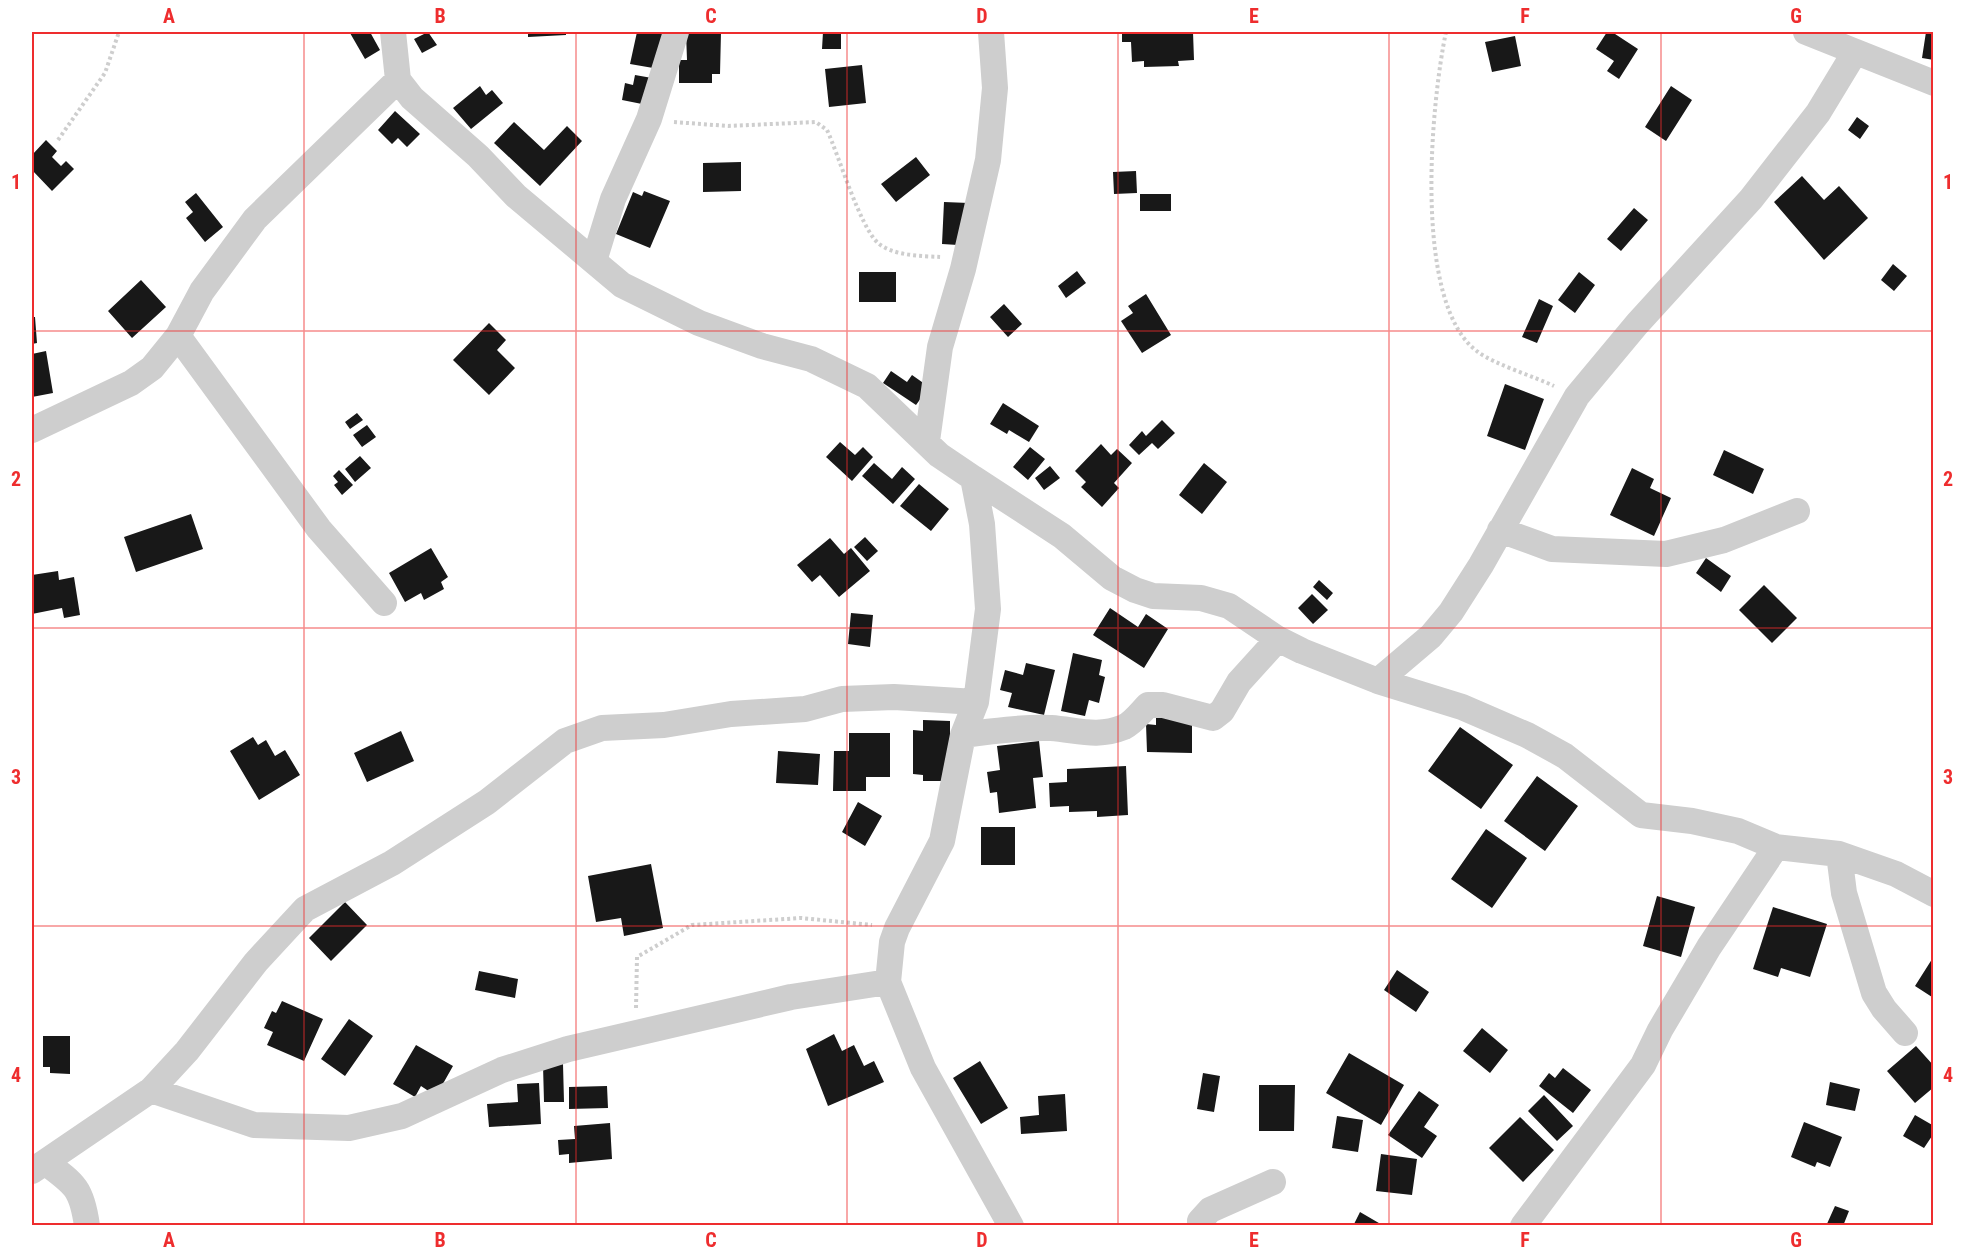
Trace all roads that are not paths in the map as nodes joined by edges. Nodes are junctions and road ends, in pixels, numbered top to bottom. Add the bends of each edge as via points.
1 (393, 32) edge
2 (676, 32) edge
3 (991, 32) edge
4 (1806, 32) edge
5 (1855, 52) junction
6 (398, 80) junction
7 (1934, 83) edge
8 (594, 261) junction
9 (178, 336) junction
10 (32, 430) edge
11 (927, 441) junction
12 (973, 478) junction
13 (1797, 511) dead end
14 (1500, 530) junction
15 (384, 603) dead end
16 (1278, 639) junction
17 (1377, 681) junction
18 (976, 702) junction
19 (963, 735) junction
20 (1776, 847) junction
21 (1839, 854) junction
22 (1934, 894) edge
23 (888, 982) junction
24 (1905, 1033) dead end
25 (151, 1090) junction
26 (39, 1167) edge
27 (1273, 1182) dead end
28 (87, 1226) edge
29 (1011, 1226) edge
30 (1200, 1226) edge
31 (1524, 1226) edge

1 - 6 street
2 - 8 street via 649,119 613,199
3 - 11 street via 995,88 988,160 940,347
4 - 5 street
5 - 7 street
5 - 14 street via 1818,113 1751,199 1577,396
6 - 8 street via 412,98 478,156 516,196
6 - 9 street via 255,219 202,291
8 - 11 street via 622,285 654,303 762,346 811,359 867,386
9 - 10 street via 152,368 131,383
9 - 15 street via 319,529
11 - 12 street via 939,455
12 - 16 street via 1062,536 1112,578 1152,596 1202,598 1229,606
12 - 18 street via 982,525 988,609
13 - 14 street via 1724,540 1666,554 1552,549
14 - 17 street via 1457,602 1431,636
16 - 17 street
16 - 19 street via 1213,718 1148,705 1127,726 1112,731 1086,734 1030,728
17 - 20 street via 1462,707 1527,735 1565,756 1641,815 1738,831
18 - 19 street
18 - 25 street via 894,697 842,699 805,709 602,728 575,736 487,802 392,863 305,909
19 - 23 street via 942,841 897,928
20 - 21 street
20 - 31 street via 1708,947 1643,1065
21 - 22 street via 1896,874
21 - 24 street via 1844,893 1874,993
23 - 25 street via 791,997 568,1049 502,1070 402,1116 349,1128 254,1125
23 - 29 street via 923,1068
25 - 26 street
26 - 28 street via 68,1179 84,1198
27 - 30 street via 1210,1210

